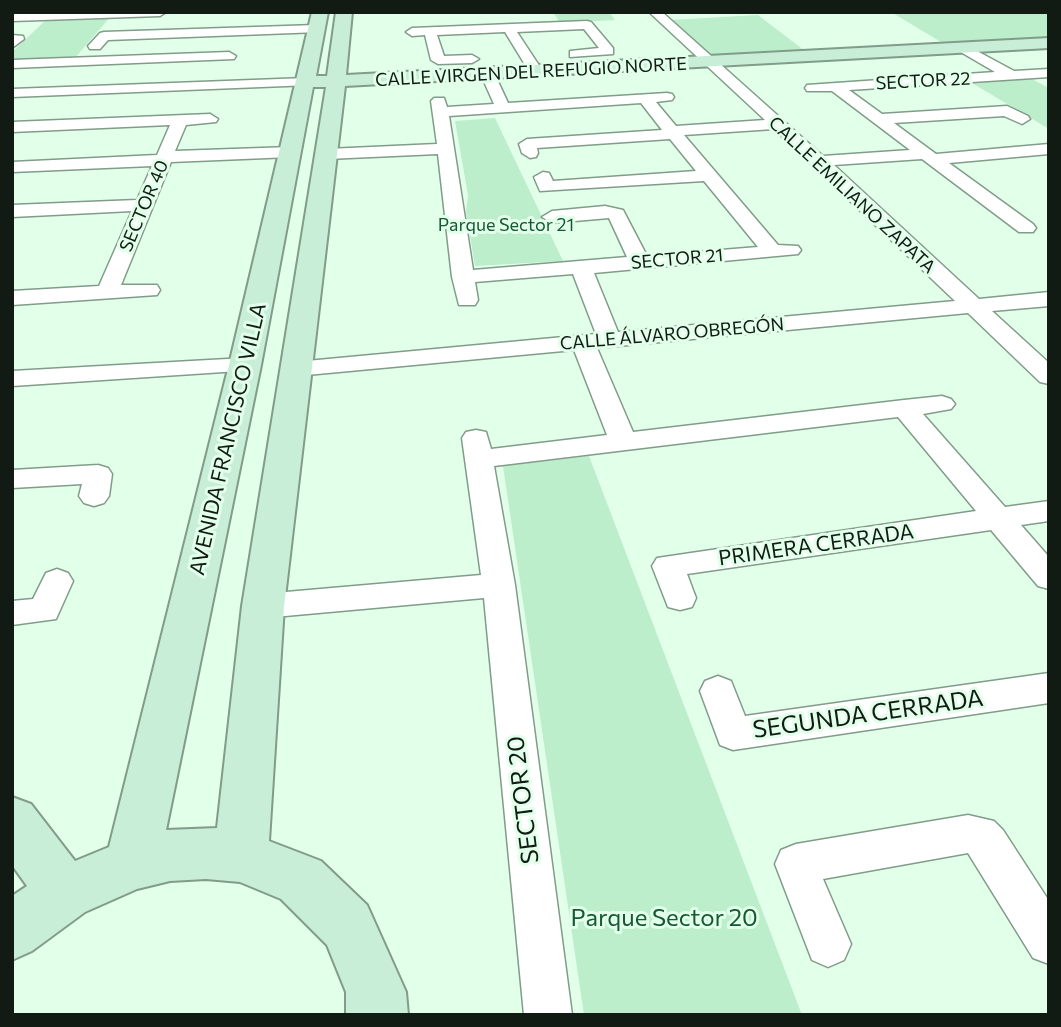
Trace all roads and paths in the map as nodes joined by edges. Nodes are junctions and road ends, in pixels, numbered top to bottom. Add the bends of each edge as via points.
1 (160, 12) edge
2 (548, 12) edge
3 (655, 12) edge
4 (97, 13) edge
5 (12, 17) edge
6 (327, 18) edge
7 (556, 26) junction
8 (228, 27) junction
9 (509, 28) junction
10 (430, 31) junction
11 (412, 32) dead end
12 (12, 39) edge
13 (1049, 43) edge
14 (12, 44) edge
15 (95, 46) dead end
16 (964, 48) junction
17 (575, 54) dead end
18 (472, 59) dead end
19 (708, 61) junction
20 (20, 63) edge
21 (537, 73) junction
22 (1049, 73) edge
23 (488, 75) junction
24 (1012, 76) junction
25 (12, 79) edge
26 (320, 82) junction
27 (834, 86) junction
28 (812, 88) dead end
29 (667, 97) dead end
30 (15, 99) edge
31 (645, 99) junction
32 (503, 108) junction
33 (210, 118) dead end
34 (876, 119) junction
35 (1022, 119) dead end
36 (180, 120) junction
37 (777, 124) junction
38 (12, 127) edge
39 (674, 132) junction
40 (446, 149) junction
41 (1049, 149) edge
42 (291, 152) junction
43 (530, 153) dead end
44 (327, 155) junction
45 (929, 156) junction
46 (163, 159) junction
47 (819, 161) junction
48 (12, 167) edge
49 (709, 175) junction
50 (543, 177) dead end
51 (145, 205) junction
52 (12, 211) edge
53 (552, 217) dead end
54 (1049, 226) edge
55 (1026, 228) junction
56 (1001, 230) dead end
57 (640, 262) junction
58 (581, 267) junction
59 (463, 277) junction
60 (149, 290) dead end
61 (107, 293) junction
62 (12, 298) edge
63 (1049, 299) edge
64 (467, 300) dead end
65 (972, 307) junction
66 (610, 340) junction
67 (583, 342) junction
68 (245, 365) junction
69 (296, 369) junction
70 (1049, 377) edge
71 (12, 379) edge
72 (942, 404) dead end
73 (904, 408) junction
74 (624, 443) junction
75 (12, 479) edge
76 (94, 496) dead end
77 (1049, 511) edge
78 (998, 519) junction
79 (1049, 578) edge
80 (57, 581) dead end
81 (499, 585) junction
82 (681, 598) dead end
83 (263, 606) junction
84 (12, 613) edge
85 (1049, 688) edge
86 (718, 691) dead end
87 (12, 821) edge
88 (241, 856) junction
89 (132, 864) junction
90 (65, 893) junction
91 (12, 931) edge
92 (1049, 942) edge
93 (828, 944) dead end
94 (377, 1015) edge
95 (548, 1015) edge

1 - 4 street
2 - 7 street
3 - 19 street, CALLE EMILIANO ZAPATA
4 - 5 street
6 - 8 street
6 - 26 street, AVENIDA FRANCISCO VILLA
7 - 9 street
7 - 17 street via 587,25 608,52
8 - 15 street via 104,36
8 - 20 street via 222,57
9 - 10 street
9 - 21 street
10 - 11 street
10 - 18 street via 438,60
12 - 14 street via 18,39
13 - 16 street, CALLE VIRGEN DEL REFUGIO NORTE
16 - 19 street, CALLE VIRGEN DEL REFUGIO NORTE
16 - 24 street, SECTOR 22
19 - 21 street, CALLE VIRGEN DEL REFUGIO NORTE
19 - 37 street, CALLE EMILIANO ZAPATA
20 - 25 street
21 - 23 street, CALLE VIRGEN DEL REFUGIO NORTE
22 - 24 street, SECTOR 22
23 - 26 street, CALLE VIRGEN DEL REFUGIO NORTE
23 - 32 street
24 - 27 street, SECTOR 22
26 - 30 street, CALLE VIRGEN DEL REFUGIO NORTE via 30,92
26 - 42 street, AVENIDA FRANCISCO VILLA
26 - 44 street, AVENIDA FRANCISCO VILLA
27 - 28 street, SECTOR 22
27 - 34 street, SECTOR 22
29 - 31 street
31 - 32 street
31 - 39 street, SECTOR 21
32 - 40 street via 441,106
33 - 36 street
34 - 35 street via 1007,111
34 - 45 street, SECTOR 22
36 - 38 street
36 - 46 street, SECTOR 40
37 - 39 street
37 - 47 street, CALLE EMILIANO ZAPATA
39 - 43 street via 527,144
39 - 49 street, SECTOR 21
40 - 44 street
40 - 59 street
41 - 45 street
42 - 46 street
42 - 68 street, AVENIDA FRANCISCO VILLA
44 - 69 street, AVENIDA FRANCISCO VILLA
45 - 47 street
45 - 55 street, SECTOR 22
46 - 48 street
46 - 51 street, SECTOR 40
47 - 65 street, CALLE EMILIANO ZAPATA
49 - 50 street via 546,187
49 - 57 street, SECTOR 21 via 781,251
51 - 52 street
51 - 61 street, SECTOR 40
53 - 57 street via 616,214
54 - 55 street
55 - 56 street
57 - 58 street, SECTOR 21
58 - 59 street, SECTOR 21
58 - 66 street
59 - 64 street
60 - 61 street
61 - 62 street
63 - 65 street, CALLE ÁLVARO OBREGÓN
65 - 66 street, CALLE ÁLVARO OBREGÓN
65 - 70 street, CALLE EMILIANO ZAPATA
66 - 67 street, CALLE ÁLVARO OBREGÓN
67 - 69 street, CALLE ÁLVARO OBREGÓN
67 - 74 street
68 - 71 street
68 - 89 street, AVENIDA FRANCISCO VILLA
69 - 83 street, AVENIDA FRANCISCO VILLA
72 - 73 street, SECTOR 20
73 - 74 street, SECTOR 20
73 - 78 street
74 - 81 street, SECTOR 20 via 478,449
75 - 76 street via 98,474
77 - 78 street
78 - 79 street
78 - 82 street, PRIMERA CERRADA via 668,566
80 - 84 street via 44,610
81 - 83 street
81 - 95 street, SECTOR 20
83 - 88 street, AVENIDA FRANCISCO VILLA
85 - 86 street, SEGUNDA CERRADA via 733,734
87 - 90 street
88 - 89 street via 170,855
88 - 94 street via 300,880 347,925 376,992
89 - 90 street
90 - 91 street
92 - 93 street via 988,844 979,835 968,834 796,864

